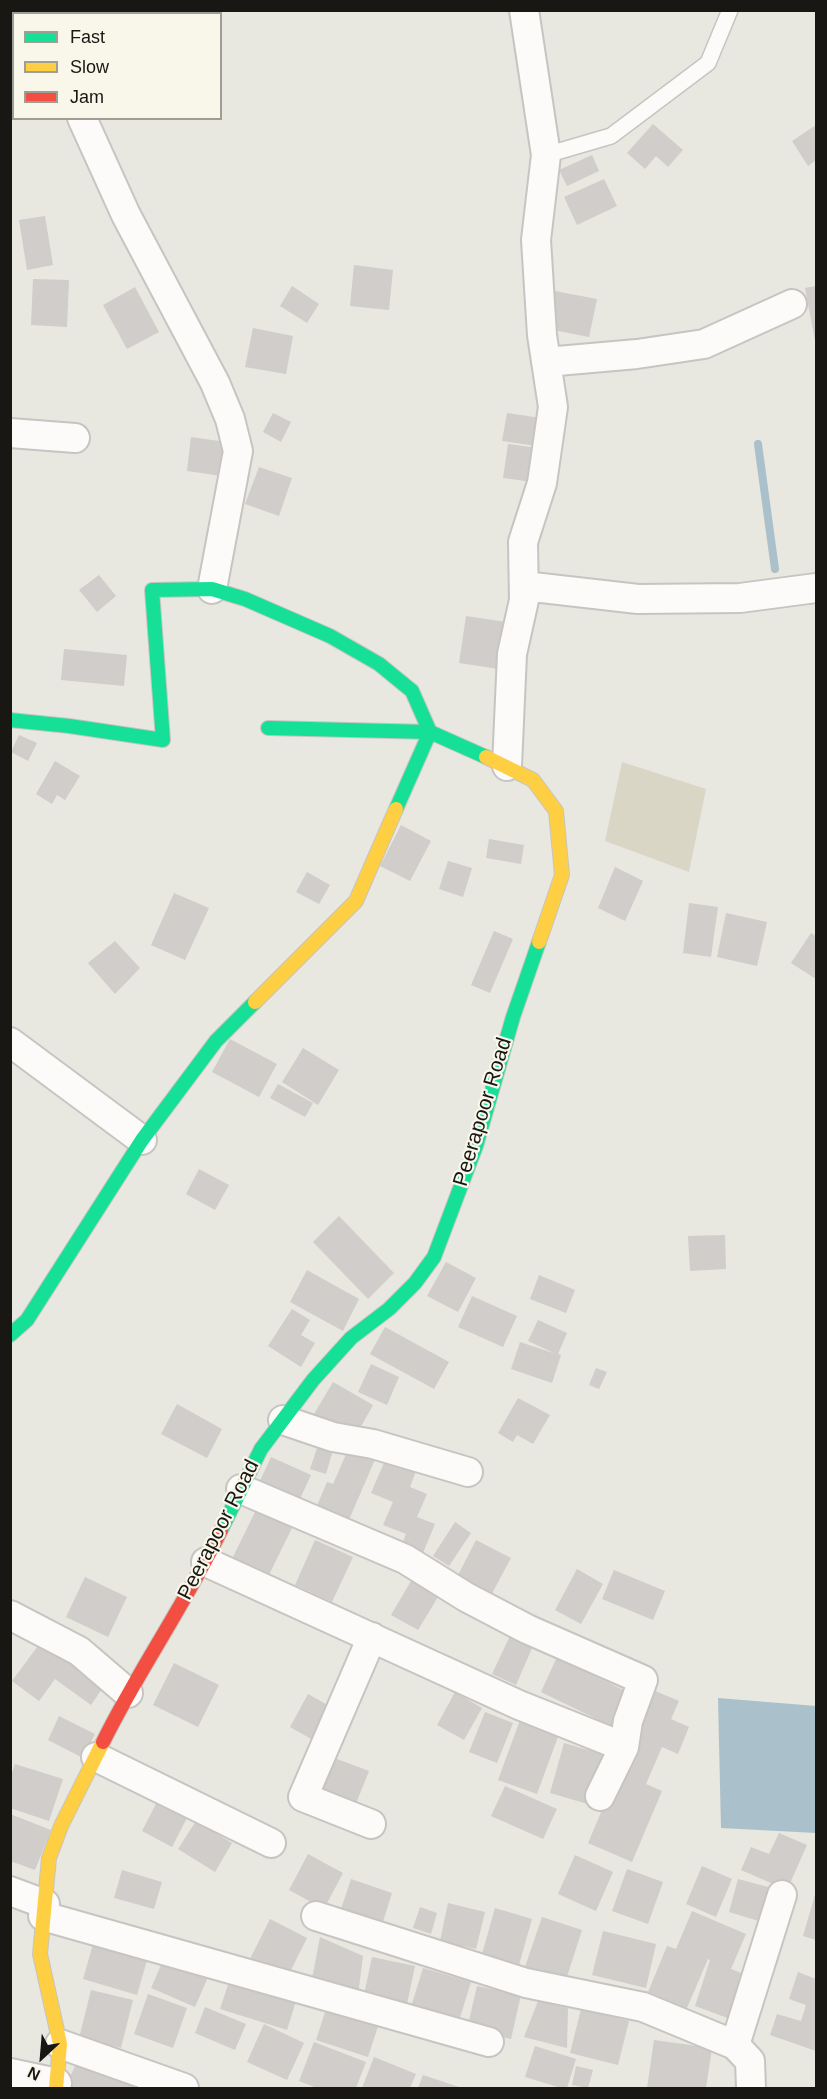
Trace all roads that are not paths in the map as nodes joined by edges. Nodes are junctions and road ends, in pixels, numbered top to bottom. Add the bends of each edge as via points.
1 (524, 10) edge
2 (730, 10) edge
3 (83, 120) edge
4 (546, 155) junction
5 (792, 304) dead end
6 (546, 362) junction
7 (10, 433) edge
8 (75, 438) dead end
9 (524, 586) junction
10 (816, 588) edge
11 (212, 589) junction
12 (10, 720) edge
13 (268, 728) dead end
14 (430, 732) junction
15 (507, 766) junction
16 (10, 1042) edge
17 (142, 1140) junction
18 (10, 1335) edge
19 (283, 1420) junction
20 (468, 1472) dead end
21 (241, 1489) junction
22 (207, 1562) junction
23 (10, 1615) edge
24 (372, 1637) junction
25 (128, 1694) junction
26 (624, 1747) junction
27 (96, 1756) junction
28 (600, 1796) dead end
29 (371, 1824) dead end
30 (271, 1843) dead end
31 (10, 1891) edge
32 (782, 1895) dead end
33 (44, 1910) junction
34 (316, 1916) dead end
35 (489, 2042) dead end
36 (60, 2044) junction
37 (735, 2045) junction
38 (10, 2073) edge
39 (56, 2086) edge
40 (184, 2088) edge
41 (751, 2088) edge

1 - 4 street
2 - 4 lane via 708,63 611,136
3 - 11 street via 126,215 215,382 230,419 238,451
4 - 6 street via 536,240
5 - 6 street via 704,344
6 - 9 street via 553,407 542,483 523,542
7 - 8 street
9 - 10 street via 638,599 740,598
9 - 15 street via 512,654
11 - 12 street via 152,590 163,740
11 - 14 street via 320,632 379,664 412,691
13 - 14 street
14 - 15 street, Peerapoor Road
14 - 17 street via 356,901 216,1041
15 - 19 street, Peerapoor Road via 533,780 556,811 562,875 513,1017 476,1146 434,1257 389,1310 351,1338
16 - 17 street
17 - 18 street via 27,1320
19 - 20 street
19 - 21 street, Peerapoor Road via 261,1449
21 - 22 street, Peerapoor Road
21 - 26 street via 405,1559 527,1629 643,1680 628,1721
22 - 24 street
22 - 25 street, Peerapoor Road
23 - 25 street via 79,1651
24 - 26 street via 519,1705
24 - 29 street via 303,1797
25 - 27 street, Peerapoor Road
26 - 28 street
27 - 30 street
27 - 33 street, Peerapoor Road via 49,1858
31 - 33 street
32 - 37 street
33 - 35 street
33 - 36 street, Peerapoor Road via 40,1954
34 - 37 street via 526,1983 643,2007
36 - 39 street, Peerapoor Road
36 - 40 street
37 - 41 street via 750,2061
38 - 39 street

